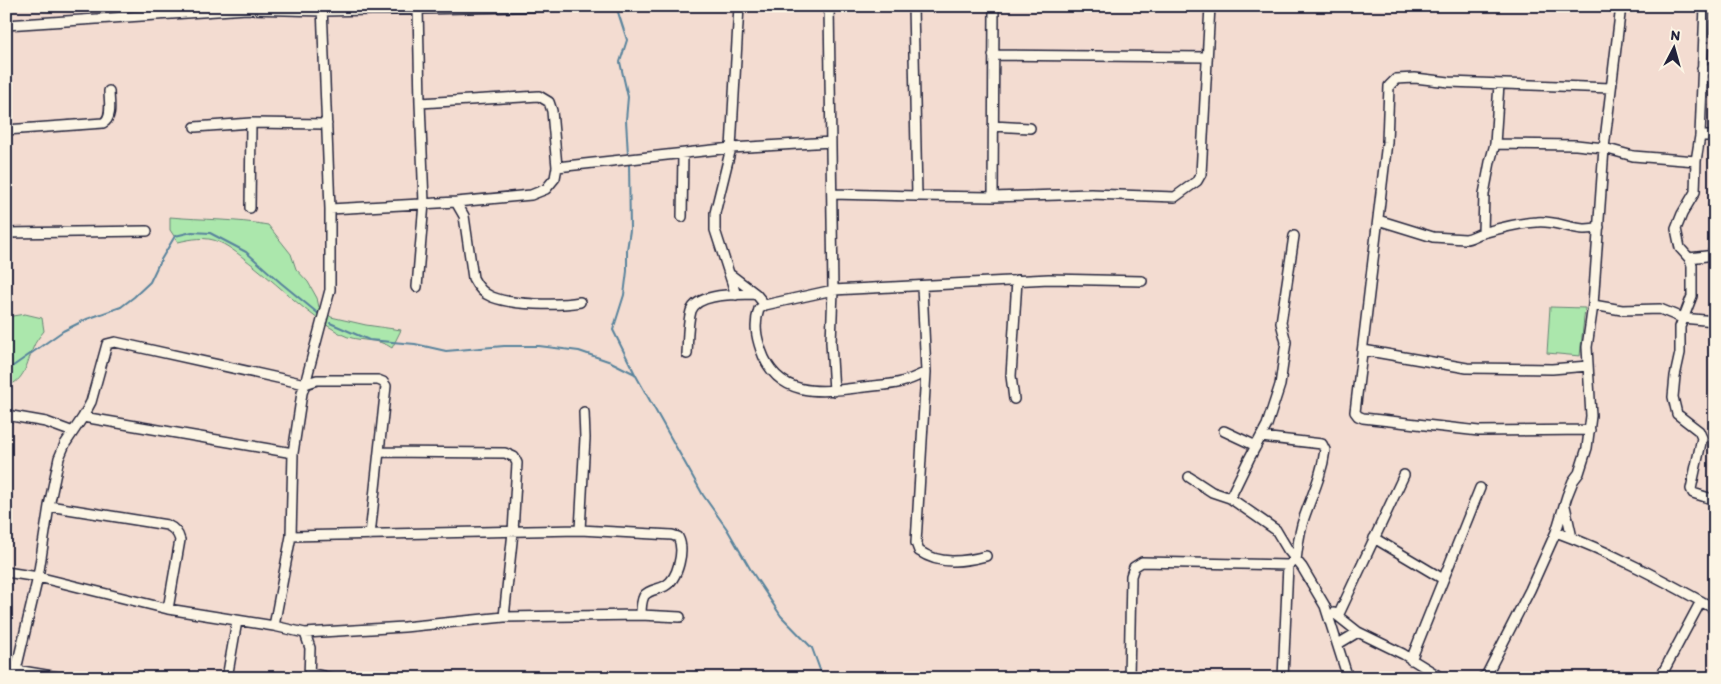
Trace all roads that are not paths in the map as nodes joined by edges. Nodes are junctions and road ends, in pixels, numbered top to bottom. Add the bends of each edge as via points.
1 (561, 6) edge
2 (739, 6) edge
3 (829, 6) edge
4 (913, 6) edge
5 (994, 6) edge
6 (1210, 6) edge
7 (1621, 6) edge
8 (1705, 6) edge
9 (414, 8) edge
10 (322, 9) edge
11 (6, 25) edge
12 (993, 55) junction
13 (1207, 58) junction
14 (1702, 68) junction
15 (1715, 71) edge
16 (1498, 84) junction
17 (1611, 88) junction
18 (109, 91) dead end
19 (420, 103) junction
20 (250, 124) junction
21 (327, 124) junction
22 (993, 126) junction
23 (195, 127) dead end
24 (1030, 128) dead end
25 (6, 130) edge
26 (1700, 136) junction
27 (1715, 136) edge
28 (831, 142) junction
29 (1495, 144) junction
30 (731, 148) junction
31 (1604, 148) junction
32 (683, 154) junction
33 (1696, 161) junction
34 (557, 168) junction
35 (832, 194) junction
36 (917, 196) junction
37 (993, 197) junction
38 (456, 202) junction
39 (424, 203) junction
40 (250, 208) dead end
41 (330, 209) junction
42 (682, 217) dead end
43 (1378, 220) junction
44 (1598, 227) junction
45 (147, 231) dead end
46 (1483, 232) junction
47 (6, 233) edge
48 (1294, 236) dead end
49 (1715, 255) edge
50 (1689, 258) junction
51 (730, 275) junction
52 (1017, 280) junction
53 (1142, 281) dead end
54 (417, 287) dead end
55 (922, 287) junction
56 (833, 290) junction
57 (756, 294) junction
58 (736, 295) junction
59 (580, 302) dead end
60 (766, 305) junction
61 (1593, 305) junction
62 (1682, 318) junction
63 (1715, 321) edge
64 (1362, 350) junction
65 (687, 354) dead end
66 (1588, 366) junction
67 (926, 372) junction
68 (305, 384) junction
69 (834, 391) junction
70 (1014, 398) dead end
71 (584, 412) dead end
72 (6, 416) edge
73 (83, 417) junction
74 (1590, 430) junction
75 (73, 432) junction
76 (1224, 432) dead end
77 (1261, 437) junction
78 (1256, 446) junction
79 (379, 452) junction
80 (293, 453) junction
81 (1404, 475) dead end
82 (1189, 477) dead end
83 (1480, 488) dead end
84 (1230, 498) junction
85 (1715, 500) edge
86 (1565, 505) junction
87 (49, 506) junction
88 (580, 530) junction
89 (513, 532) junction
90 (1556, 532) junction
91 (370, 535) junction
92 (291, 536) junction
93 (1374, 538) junction
94 (1572, 538) junction
95 (986, 556) dead end
96 (1292, 562) junction
97 (6, 572) edge
98 (38, 577) junction
99 (1443, 579) junction
100 (1701, 601) junction
101 (1326, 606) junction
102 (168, 609) junction
103 (1715, 609) edge
104 (641, 615) junction
105 (1338, 616) junction
106 (504, 617) junction
107 (680, 617) dead end
108 (238, 621) junction
109 (274, 626) junction
110 (1358, 632) junction
111 (304, 633) junction
112 (1338, 644) junction
113 (1411, 660) junction
114 (15, 674) edge
115 (310, 676) edge
116 (1486, 677) edge
117 (64, 678) edge
118 (227, 678) edge
119 (331, 678) edge
120 (1129, 678) edge
121 (1283, 678) edge
122 (1348, 678) edge
123 (1442, 678) edge
124 (1660, 678) edge

1 - 9 street
2 - 30 street
3 - 28 street
4 - 36 street
5 - 12 street
6 - 13 street
7 - 17 street
8 - 14 street
9 - 10 street
9 - 19 street
10 - 11 street via 248,9
10 - 21 street
12 - 13 street
12 - 22 street
13 - 37 street via 1201,174 1197,181 1175,197 1091,194
14 - 15 street
14 - 26 street
16 - 17 street
16 - 29 street
16 - 43 street via 1415,78 1396,79 1390,84
17 - 31 street
18 - 25 street via 109,117 103,123
19 - 34 street via 539,96 550,102
19 - 39 street
20 - 21 street
20 - 23 street
20 - 40 street
21 - 41 street
22 - 24 street
22 - 37 street
26 - 27 street
26 - 33 street
28 - 30 street
28 - 35 street
29 - 31 street
29 - 46 street via 1484,194
30 - 32 street
30 - 51 street via 715,213 715,230
31 - 33 street via 1633,156
31 - 44 street
32 - 34 street
32 - 42 street
33 - 50 street via 1695,192 1676,229 1680,248
34 - 38 street via 555,178 546,189 531,195
35 - 36 street
35 - 56 street
36 - 37 street
38 - 39 street
38 - 59 street via 464,216 473,278 484,292 492,297 534,303
39 - 41 street
39 - 54 street
41 - 68 street via 330,290
43 - 46 street via 1434,237 1470,239
43 - 64 street
44 - 46 street via 1582,230 1539,221
44 - 61 street
45 - 47 street
48 - 77 street via 1281,323 1286,342 1280,385
49 - 50 street
50 - 62 street via 1692,296
51 - 57 street
51 - 58 street
52 - 53 street
52 - 55 street
52 - 70 street via 1012,368
55 - 56 street
55 - 67 street
56 - 60 street
56 - 69 street via 831,342
57 - 58 street
57 - 60 street
58 - 65 street via 706,298 696,303 690,320
60 - 69 street via 759,309 755,321 756,337 775,374 791,386 805,391
61 - 62 street via 1622,310 1660,309
61 - 66 street via 1587,346
62 - 63 street
62 - 85 street via 1674,404 1677,414 1699,430 1702,438 1691,489 1701,497
64 - 66 street via 1467,368 1552,370
64 - 74 street via 1355,412 1363,418 1479,431
66 - 74 street
67 - 69 street via 899,384
67 - 95 street via 916,543 919,551 936,559 966,561
68 - 73 street via 108,343
68 - 79 street via 317,380 383,382 386,386
68 - 80 street
71 - 88 street
72 - 75 street via 46,422
73 - 75 street
73 - 80 street
74 - 86 street via 1584,462
75 - 87 street via 59,458
76 - 78 street
77 - 78 street
77 - 96 street via 1313,442 1322,444 1324,450 1315,491
78 - 84 street
79 - 89 street via 505,453 514,458 517,463
79 - 91 street
80 - 92 street
81 - 93 street
82 - 84 street via 1212,492
83 - 99 street
84 - 96 street via 1276,530
86 - 90 street
86 - 94 street
87 - 98 street
87 - 102 street via 172,527 180,540
88 - 89 street
88 - 104 street via 678,537 678,570 666,586 645,595
89 - 91 street
89 - 106 street
90 - 94 street
90 - 116 street
91 - 92 street
92 - 109 street
93 - 99 street
93 - 105 street
94 - 100 street via 1660,578
96 - 101 street via 1302,567
96 - 120 street via 1142,562 1134,567 1131,576
96 - 121 street
97 - 98 street
98 - 102 street
98 - 114 street
99 - 113 street
100 - 103 street
100 - 124 street
101 - 105 street
101 - 112 street
102 - 108 street
104 - 106 street
104 - 107 street
105 - 110 street
106 - 111 street
108 - 109 street
108 - 118 street
109 - 111 street
110 - 112 street
110 - 113 street
111 - 115 street via 310,648
112 - 122 street
113 - 123 street
114 - 117 street
115 - 119 street

